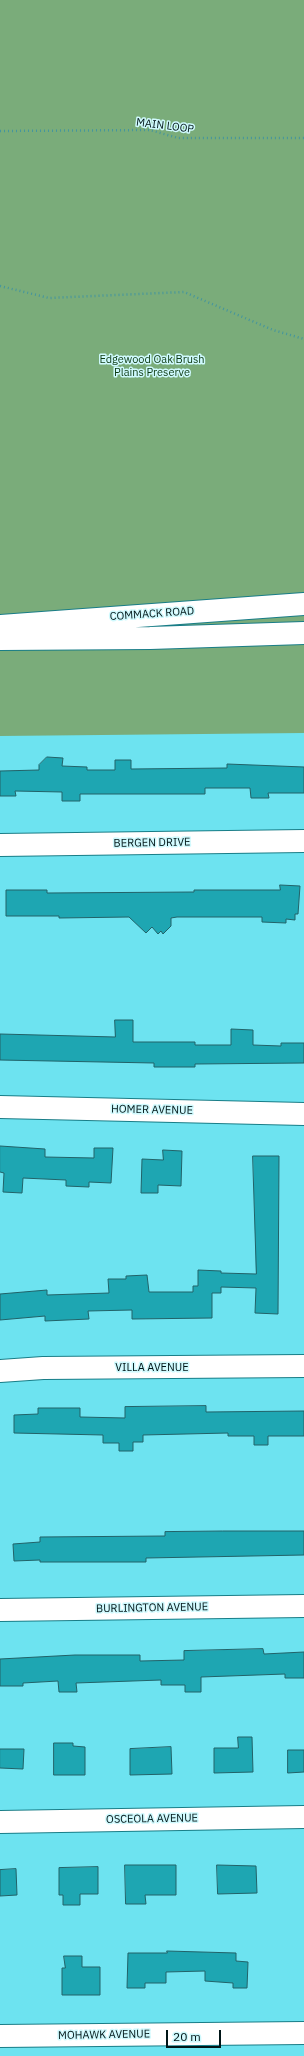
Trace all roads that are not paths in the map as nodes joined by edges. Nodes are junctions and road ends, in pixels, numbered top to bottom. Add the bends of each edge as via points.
1 (304, 604) edge
2 (0, 626) edge
3 (304, 633) edge
4 (0, 639) edge
5 (304, 842) edge
6 (0, 845) edge
7 (0, 1107) edge
8 (304, 1114) edge
9 (304, 1366) edge
10 (0, 1371) edge
11 (304, 1606) edge
12 (0, 1610) edge
13 (304, 1817) edge
14 (0, 1822) edge
15 (304, 2033) edge
16 (0, 2036) edge

1 - 2 street, COMMACK ROAD
3 - 4 street, COMMACK ROAD
5 - 6 street, BERGEN DRIVE
7 - 8 street, HOMER AVENUE
9 - 10 street, VILLA AVENUE via 43,1368
11 - 12 street, BURLINGTON AVENUE
13 - 14 street, OSCEOLA AVENUE
15 - 16 street, MOHAWK AVENUE

